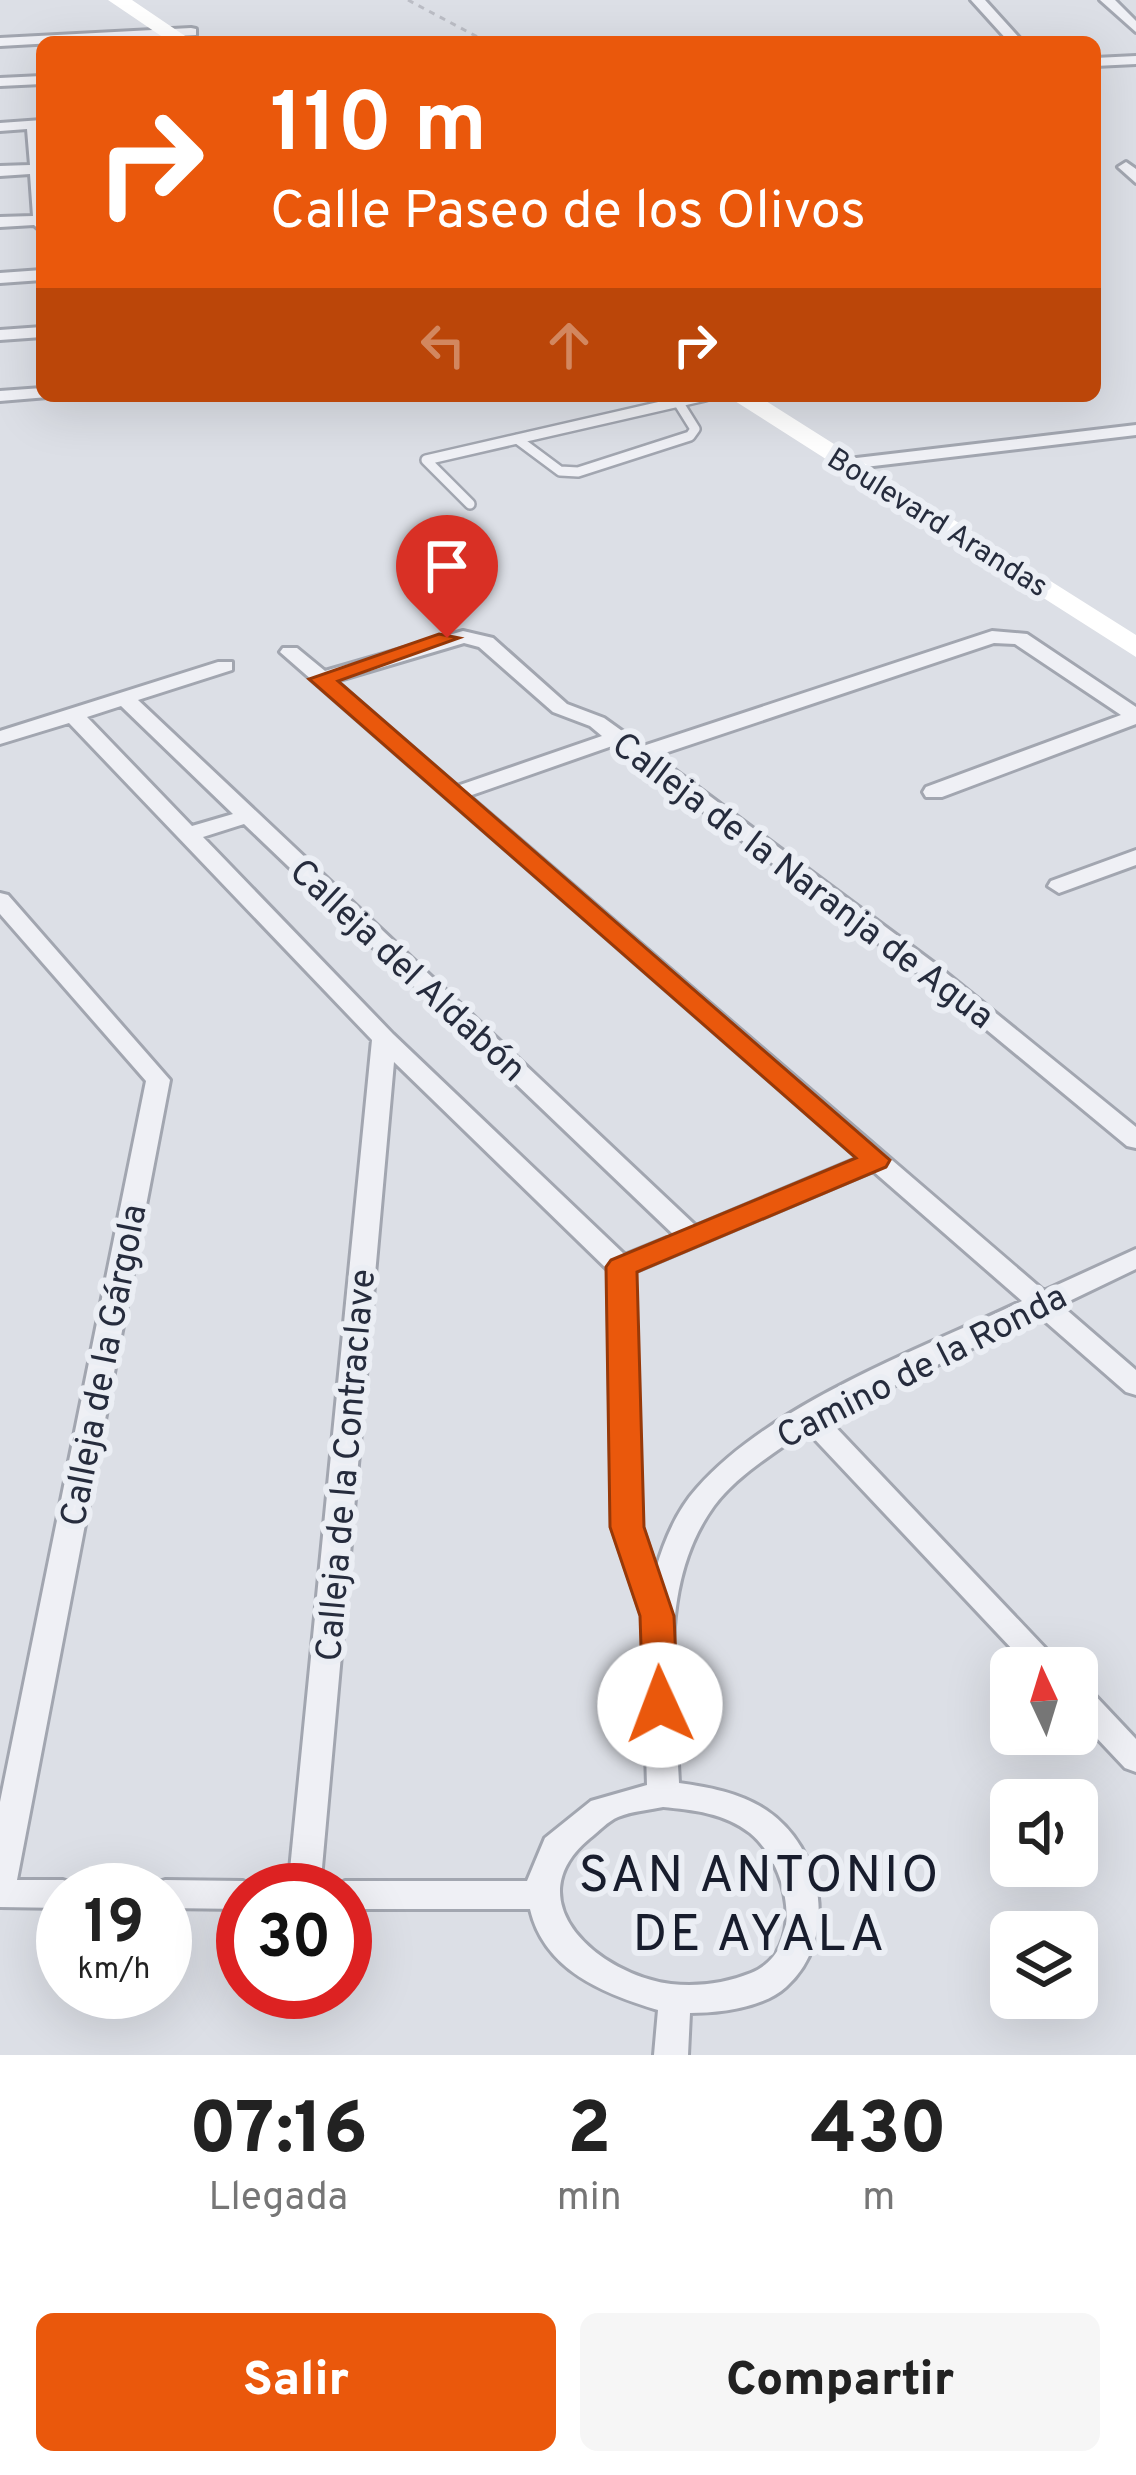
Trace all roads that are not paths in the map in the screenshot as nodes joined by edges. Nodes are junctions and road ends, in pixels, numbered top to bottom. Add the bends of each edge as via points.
1 (118, 0) edge
2 (143, 0) edge
3 (978, 0) edge
4 (1107, 0) edge
5 (1136, 28) edge
6 (185, 36) edge
7 (186, 36) edge
8 (1011, 36) edge
9 (36, 41) edge
10 (0, 42) edge
11 (1136, 60) edge
12 (1101, 62) edge
13 (36, 80) edge
14 (0, 82) edge
15 (36, 124) edge
16 (0, 127) edge
17 (36, 169) edge
18 (0, 171) edge
19 (36, 222) edge
20 (0, 223) edge
21 (36, 275) edge
22 (0, 278) edge
23 (36, 332) edge
24 (0, 334) edge
25 (36, 393) edge
26 (0, 396) edge
27 (688, 402) edge
28 (750, 402) edge
29 (768, 402) edge
30 (680, 405) junction
31 (1136, 430) edge
32 (517, 439) junction
33 (856, 464) junction
34 (470, 504) dead end
35 (1136, 635) edge
36 (1136, 648) edge
37 (290, 652) dead end
38 (226, 666) dead end
39 (321, 679) junction
40 (124, 698) junction
41 (73, 715) junction
42 (1136, 716) edge
43 (618, 737) junction
44 (0, 738) edge
45 (641, 754) junction
46 (934, 792) dead end
47 (454, 794) junction
48 (248, 816) junction
49 (187, 835) junction
50 (1136, 857) edge
51 (1059, 886) dead end
52 (0, 899) edge
53 (384, 1039) junction
54 (1136, 1140) edge
55 (876, 1160) junction
56 (694, 1239) junction
57 (1136, 1258) edge
58 (621, 1267) junction
59 (1039, 1302) junction
60 (1136, 1385) edge
61 (808, 1415) junction
62 (657, 1616) junction
63 (1029, 1647) edge
64 (1098, 1719) edge
65 (1136, 1759) edge
66 (663, 1794) junction
67 (307, 1863) edge
68 (0, 1889) edge
69 (36, 1892) edge
70 (372, 1895) edge
71 (539, 1895) junction
72 (673, 2014) junction
73 (671, 2055) edge

1 - 6 main road
2 - 7 main road
3 - 8 street
4 - 5 street
9 - 10 street
11 - 12 street
13 - 14 street
15 - 16 street
17 - 18 street
19 - 20 street
21 - 22 street
23 - 24 street
25 - 26 street
27 - 30 lane
28 - 33 main road, Boulevard Arandas
29 - 33 main road, Boulevard Arandas
30 - 32 lane
30 - 32 lane via 695,429 690,436 578,472 560,471
31 - 33 street
32 - 34 lane via 426,460
33 - 35 main road, Boulevard Arandas
33 - 36 main road, Boulevard Arandas
37 - 39 street
38 - 40 street
39 - 43 street, Calleja de la Naranja de Agua via 463,637 486,642 560,708
39 - 47 street
40 - 41 street
40 - 48 street, Calleja del Aldabón
41 - 44 street
41 - 49 street, Calleja del Aldabón
42 - 45 street via 1006,637
42 - 46 street
43 - 45 street, Calleja de la Naranja de Agua
43 - 47 street
45 - 54 street, Calleja de la Naranja de Agua via 926,968
47 - 55 street
48 - 49 street
48 - 56 street, Calleja del Aldabón
49 - 53 street, Calleja del Aldabón
50 - 51 street
52 - 68 street, Calleja de la Gárgola via 158,1080
53 - 58 street, Calleja del Aldabón
53 - 67 street, Calleja de la Contraclave
55 - 56 street
55 - 59 street
56 - 58 street
57 - 59 street, Camino de la Ronda
58 - 62 street, Camino de la Ronda via 627,1527
59 - 60 street
59 - 61 street, Camino de la Ronda
61 - 62 street, Camino de la Ronda via 705,1497 679,1542
61 - 63 street
62 - 66 street, Camino de la Ronda
64 - 65 street
66 - 71 street via 603,1808 588,1820 559,1845
66 - 72 street via 715,1800 760,1822 792,1857 806,1899 799,1943 771,1980 727,2006
68 - 69 street
70 - 71 street
71 - 72 street via 555,1952 604,1997
72 - 73 street

